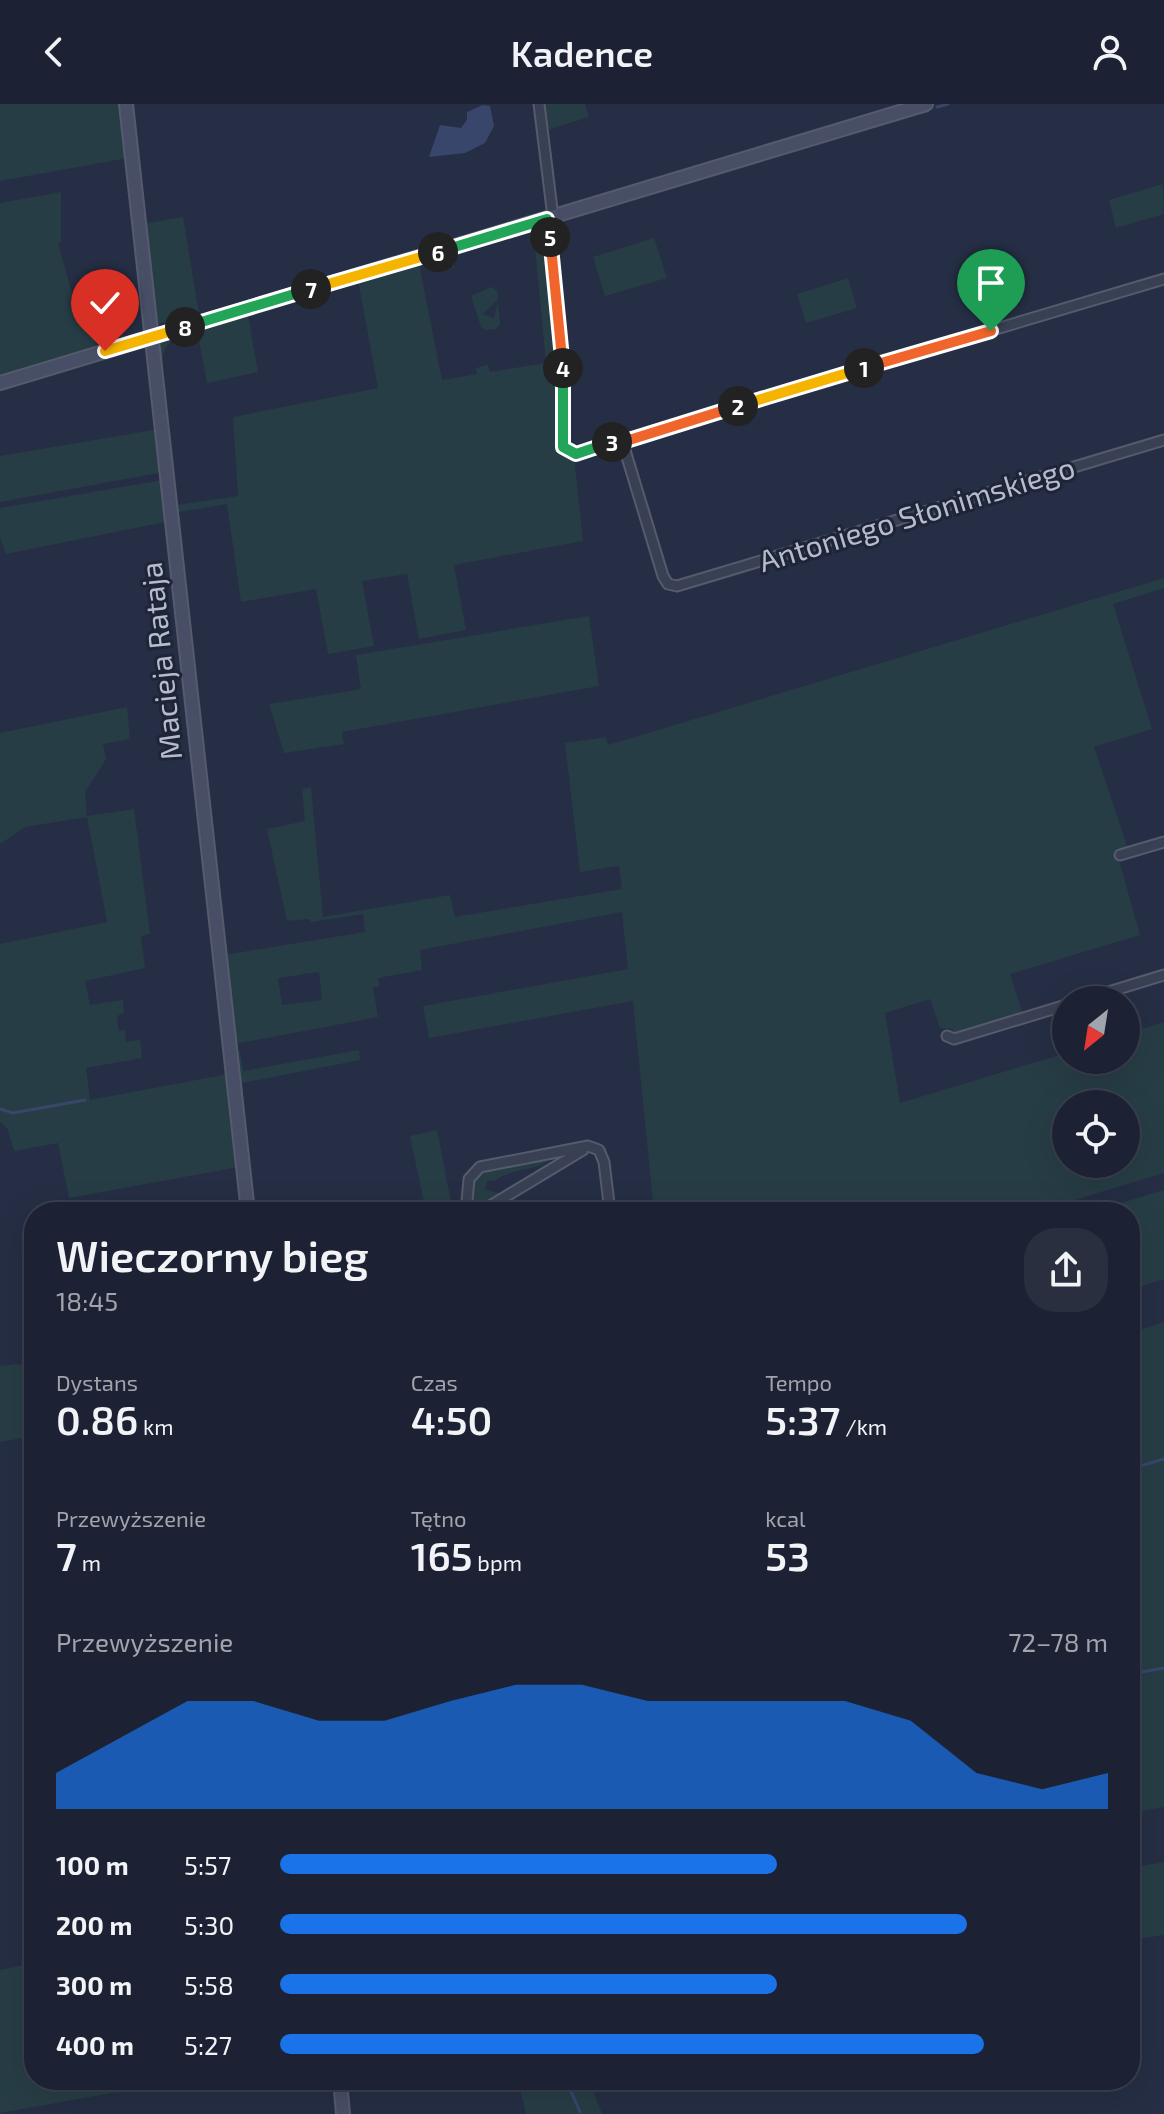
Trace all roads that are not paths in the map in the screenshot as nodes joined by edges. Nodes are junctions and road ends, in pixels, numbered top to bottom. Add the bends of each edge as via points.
1 (126, 104) edge
2 (539, 104) edge
3 (926, 104) edge
4 (550, 218) junction
5 (1164, 279) edge
6 (151, 337) junction
7 (0, 383) edge
8 (1164, 440) edge
9 (626, 441) junction
10 (1164, 842) edge
11 (1120, 855) dead end
12 (1164, 975) edge
13 (1128, 986) edge
14 (1052, 1009) edge
15 (947, 1036) dead end
16 (588, 1146) junction
17 (247, 1202) edge
18 (467, 1202) edge
19 (496, 1202) edge
20 (609, 1202) edge
21 (341, 2090) edge
22 (343, 2114) edge

1 - 6 street, Macieja Rataja
2 - 4 street
3 - 4 street
4 - 6 street
4 - 9 street via 561,339 562,442 566,451 576,454
5 - 9 street
6 - 7 street
6 - 17 street, Macieja Rataja
8 - 9 street, Antoniego Słonimskiego via 681,586 670,585 663,576 624,452
10 - 11 street
12 - 13 street
14 - 15 street via 954,1039
16 - 18 street via 480,1167 469,1179
16 - 19 street
16 - 20 street via 604,1159
21 - 22 street

